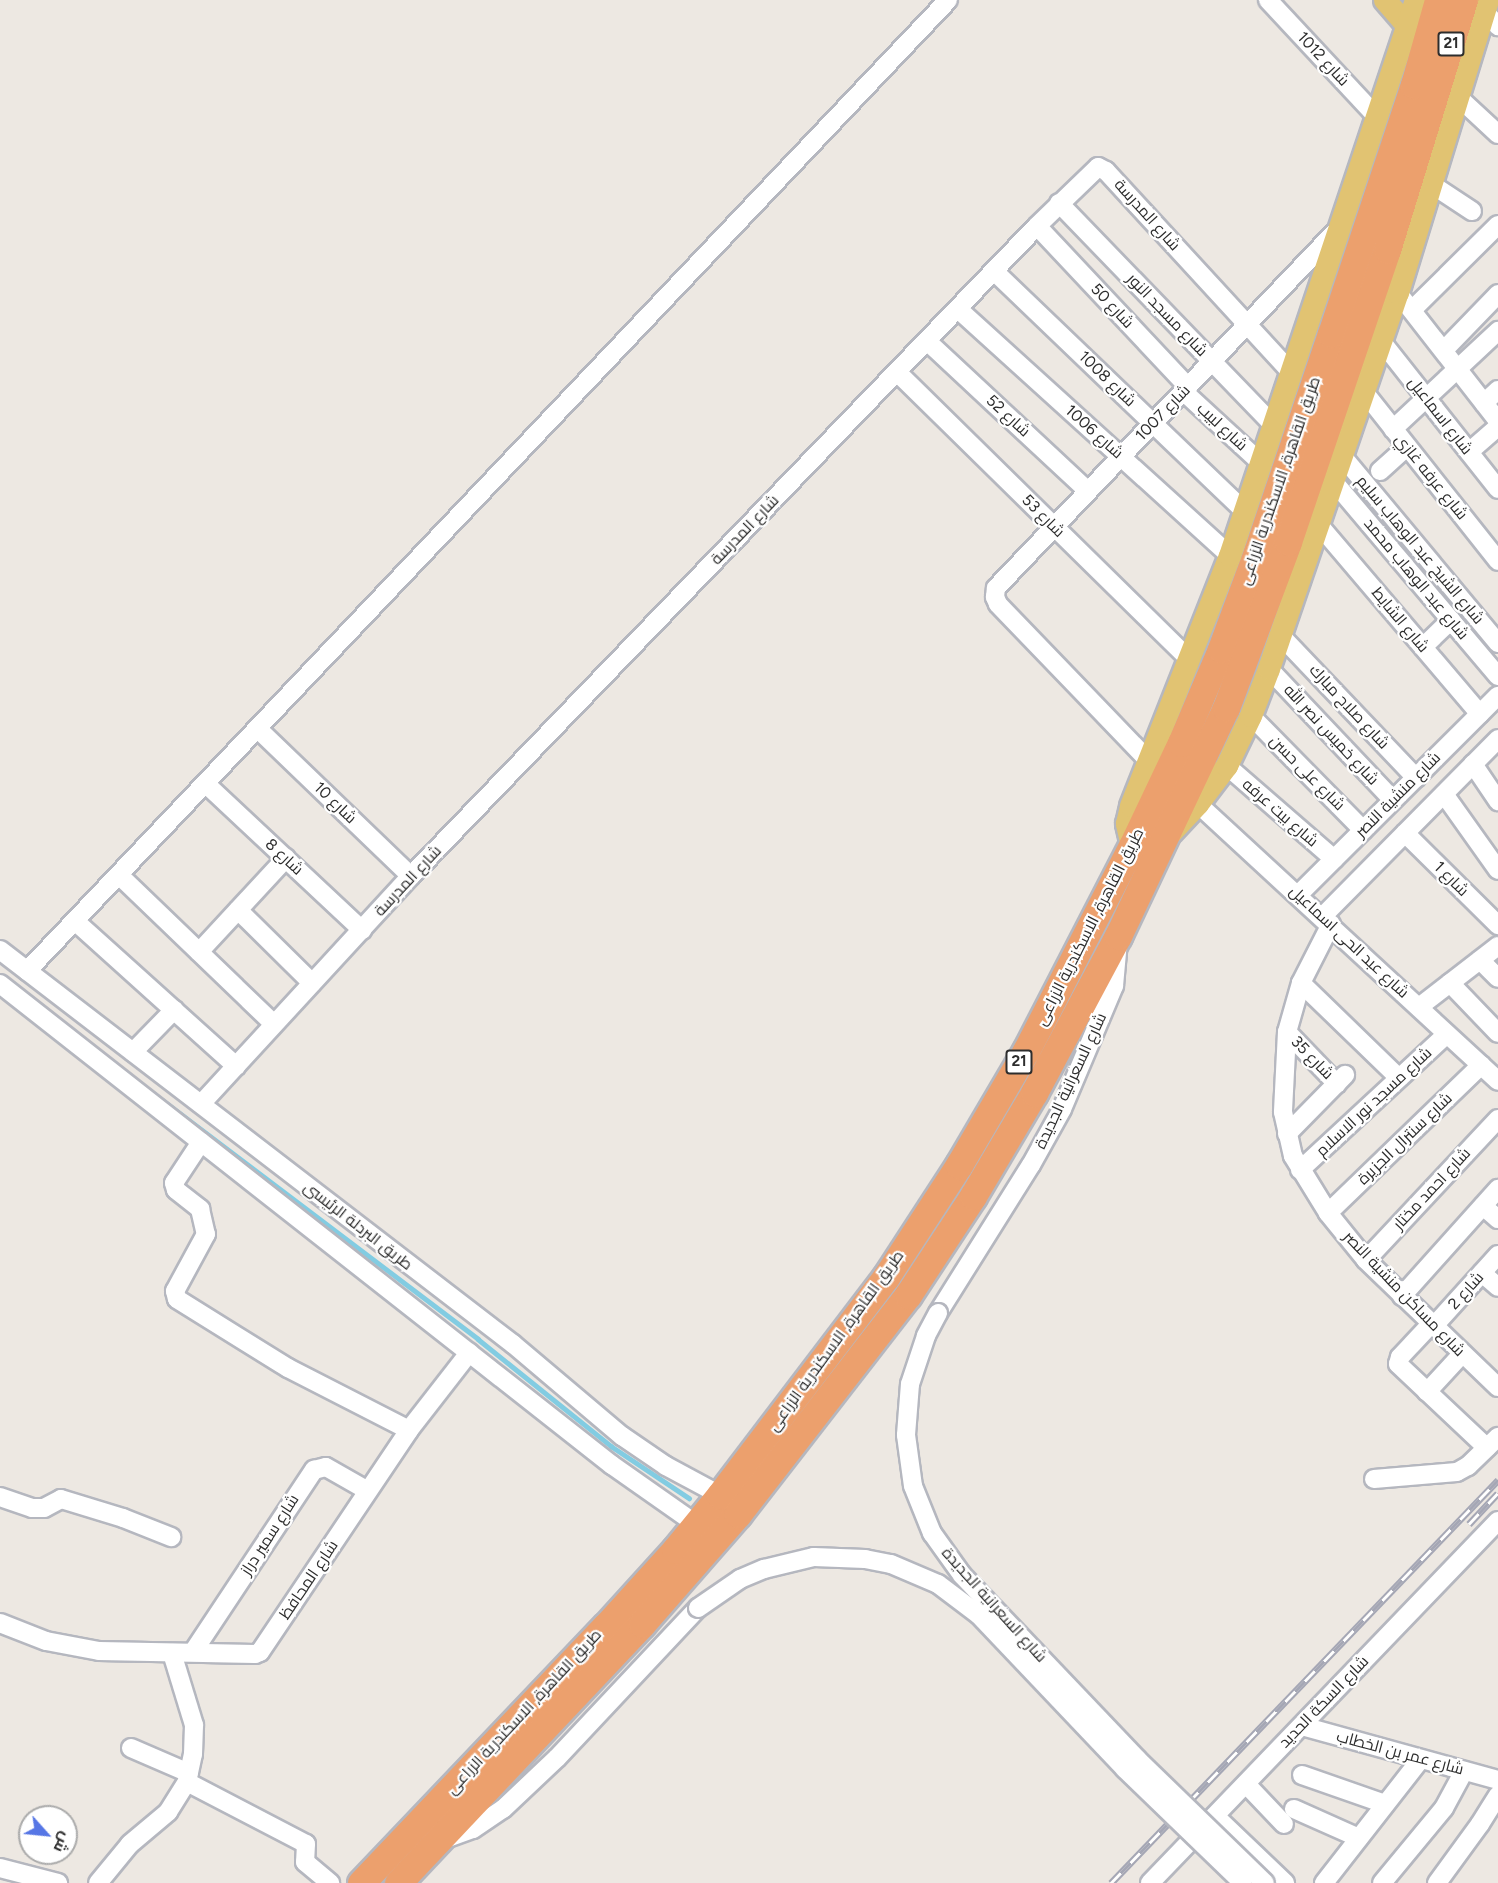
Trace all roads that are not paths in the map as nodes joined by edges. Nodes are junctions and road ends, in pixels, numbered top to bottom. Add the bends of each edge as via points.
1 (948, 0) edge
2 (1268, 0) edge
3 (1384, 0) edge
4 (1416, 0) edge
5 (1438, 0) edge
6 (1488, 14) edge
7 (1409, 28) junction
8 (1436, 90) junction
9 (1378, 118) junction
10 (1498, 134) edge
11 (1431, 184) junction
12 (1059, 203) junction
13 (1472, 211) dead end
14 (1498, 225) edge
15 (1037, 226) junction
16 (1342, 226) junction
17 (994, 271) junction
18 (1498, 294) edge
19 (1405, 302) junction
20 (958, 309) junction
21 (1247, 325) junction
22 (1498, 331) edge
23 (927, 341) junction
24 (1382, 342) junction
25 (1444, 350) junction
26 (1212, 362) junction
27 (1459, 370) junction
28 (897, 372) junction
29 (1292, 373) junction
30 (1186, 389) junction
31 (1498, 390) edge
32 (1365, 393) junction
33 (1427, 399) junction
34 (1484, 403) junction
35 (1498, 421) edge
36 (1153, 424) junction
37 (1274, 426) junction
38 (1498, 427) edge
39 (1393, 429) junction
40 (1407, 447) junction
41 (1469, 452) junction
42 (1121, 457) junction
43 (1343, 457) junction
44 (1262, 464) junction
45 (1380, 471) dead end
46 (1334, 482) junction
47 (1498, 489) edge
48 (1088, 491) junction
49 (1245, 512) junction
50 (1319, 525) junction
51 (1054, 527) junction
52 (1230, 556) junction
53 (1498, 561) edge
54 (1451, 620) junction
55 (1281, 636) junction
56 (1498, 643) edge
57 (1423, 647) junction
58 (1190, 660) junction
59 (1269, 669) junction
60 (1498, 676) edge
61 (1498, 696) edge
62 (1480, 714) junction
63 (1251, 716) junction
64 (258, 729) junction
65 (1498, 739) edge
66 (1149, 761) junction
67 (1473, 764) junction
68 (1227, 766) junction
69 (1416, 778) junction
70 (206, 783) junction
71 (1444, 794) junction
72 (1393, 800) junction
73 (1498, 801) edge
74 (1198, 804) junction
75 (1363, 830) junction
76 (1405, 832) junction
77 (1165, 839) junction
78 (1132, 846) junction
79 (286, 858) junction
80 (1334, 859) junction
81 (1498, 870) edge
82 (119, 875) junction
83 (411, 876) junction
84 (1299, 894) junction
85 (238, 910) junction
86 (1327, 920) junction
87 (75, 921) junction
88 (1498, 925) edge
89 (362, 930) junction
90 (1118, 936) junction
91 (1498, 946) edge
92 (0, 950) edge
93 (199, 952) junction
94 (1480, 960) junction
95 (27, 971) junction
96 (1498, 978) edge
97 (312, 983) junction
98 (1301, 983) junction
99 (1449, 983) junction
100 (0, 984) edge
101 (1419, 1006) junction
102 (174, 1010) junction
103 (274, 1024) junction
104 (1287, 1032) junction
105 (1498, 1033) edge
106 (1447, 1034) junction
107 (133, 1052) junction
108 (1481, 1065) junction
109 (236, 1066) junction
110 (1399, 1078) junction
111 (1498, 1081) edge
112 (201, 1104) junction
113 (1498, 1119) edge
114 (1287, 1134) junction
115 (201, 1142) junction
116 (1300, 1170) junction
117 (1498, 1189) edge
118 (1483, 1206) junction
119 (1328, 1213) junction
120 (1498, 1219) edge
121 (1498, 1255) edge
122 (1366, 1260) junction
123 (1482, 1273) junction
124 (1498, 1287) edge
125 (1402, 1296) junction
126 (1432, 1326) junction
127 (469, 1353) junction
128 (1462, 1354) junction
129 (1498, 1387) edge
130 (1427, 1392) junction
131 (409, 1430) junction
132 (1493, 1442) edge
133 (1374, 1479) dead end
134 (368, 1491) junction
135 (720, 1495) junction
136 (0, 1497) edge
137 (1498, 1521) edge
138 (696, 1524) junction
139 (171, 1537) dead end
140 (0, 1623) edge
141 (193, 1652) junction
142 (172, 1653) junction
143 (1302, 1726) junction
144 (131, 1748) dead end
145 (1421, 1759) junction
146 (1464, 1771) junction
147 (1302, 1774) dead end
148 (188, 1777) junction
149 (1498, 1780) edge
150 (1246, 1784) junction
151 (1498, 1795) edge
152 (1385, 1804) junction
153 (1215, 1816) junction
154 (1359, 1838) junction
155 (440, 1841) junction
156 (1189, 1843) junction
157 (0, 1868) edge
158 (57, 1883) edge
159 (98, 1883) edge
160 (330, 1883) edge
161 (361, 1883) edge
162 (398, 1883) edge
163 (1150, 1883) edge
164 (1232, 1883) edge
165 (1242, 1883) edge
166 (1265, 1883) edge
167 (1285, 1883) edge
168 (1324, 1883) edge
169 (1382, 1883) edge
170 (1437, 1883) edge

1 - 64 street
2 - 9 street, شارع 1012
3 - 7 main road
4 - 7 main road
5 - 8 highway, طريق القاهرة, الاسكندرية الزراعى / 21
6 - 8 highway, طريق القاهرة, الاسكندرية الزراعى / 21
7 - 9 main road
8 - 10 street
8 - 11 main road
8 - 77 highway, طريق القاهرة, الاسكندرية الزراعى / 21 via 1388,250 1255,635
8 - 78 highway, طريق القاهرة, الاسكندرية الزراعى / 21 via 1186,732
9 - 16 main road
11 - 13 street
11 - 19 main road
12 - 15 street, شارع المدرسة
12 - 21 street, شارع المدرسة via 1098,167 1103,168
12 - 26 street, شارع مسجد النور
14 - 19 street
15 - 17 street, شارع المدرسة
15 - 30 street, شارع 50
16 - 21 street, شارع 1007
16 - 29 main road
17 - 20 street, شارع المدرسة
17 - 36 street, شارع 1008
18 - 25 street
19 - 24 main road
19 - 25 street
20 - 23 street, شارع المدرسة
20 - 42 street, شارع 1006
21 - 26 street, شارع 1007
21 - 29 street, شارع المدرسة
22 - 27 street
23 - 28 street, شارع المدرسة
23 - 48 street, شارع 52
24 - 32 main road
24 - 33 street, شارع اسماعيل
25 - 27 street
26 - 30 street, شارع 1007
26 - 37 street, شارع مسجد النور
27 - 33 street
27 - 34 street
28 - 51 street, شارع 53
28 - 83 street, شارع المدرسة
29 - 37 main road
30 - 36 street, شارع 1007
30 - 44 street, شارع لبيب
31 - 34 street
32 - 39 street, شارع عرفه غازي
32 - 43 main road
33 - 39 street
33 - 41 street, شارع اسماعيل
34 - 35 street
36 - 42 street, شارع 1007
36 - 49 street, شارع 1008
37 - 44 main road
38 - 41 street
39 - 40 street, شارع عرفه غازي
40 - 45 street
40 - 53 street, شارع عرفه غازي
41 - 47 street, شارع اسماعيل
42 - 48 street, شارع 1007
42 - 52 street, شارع 1006
43 - 46 main road
43 - 56 street, شارع الشيخ عبد الوهاب سليم
44 - 49 main road
46 - 50 main road
46 - 54 street, شارع عبد الوهاب محمد
48 - 51 street, شارع 1007
49 - 52 main road
50 - 55 main road
50 - 57 street, شارع الشايط
51 - 58 street, شارع 53
51 - 66 street, شارع 1007 via 996,588 995,597
52 - 58 main road
54 - 57 street
54 - 60 street, شارع عبد الوهاب محمد
55 - 59 main road
55 - 69 street, شارع صلاح مبارك
57 - 62 street, شارع الشايط
58 - 66 main road
59 - 63 main road
59 - 72 street, شارع خميس نصر الله
61 - 62 street, شارع منشية النصر
62 - 69 street, شارع منشية النصر
63 - 68 main road
63 - 75 street, شارع على حسن
64 - 70 street
64 - 83 street, شارع 10
65 - 67 street, شارع منشية النصر
66 - 78 main road via 1128,815
67 - 71 street, شارع منشية النصر
67 - 73 street
68 - 74 main road
68 - 80 street, شارع بيت عرفه
69 - 72 street, شارع منشية النصر
70 - 79 street, شارع 8
70 - 82 street
71 - 76 street, شارع منشية النصر
71 - 81 street
72 - 75 street, شارع منشية النصر
74 - 77 main road
74 - 84 street, شارع عبد الحى اسماعيل
75 - 80 street, شارع منشية النصر
76 - 86 street, شارع منشية النصر
76 - 88 street, شارع 1
77 - 90 highway, طريق القاهرة, الاسكندرية الزراعى / 21
78 - 135 highway, طريق القاهرة, الاسكندرية الزراعى / 21 via 1031,1042 959,1165 886,1277
79 - 85 street
79 - 89 street, شارع 8
80 - 84 street, شارع منشية النصر
82 - 87 street
82 - 93 street
83 - 89 street, شارع المدرسة
84 - 86 street, شارع عبد الحى اسماعيل
85 - 93 street
85 - 97 street
86 - 98 street, شارع مساكن منشية النصر
86 - 101 street, شارع عبد الحى اسماعيل
87 - 95 street
87 - 102 street
89 - 97 street, شارع المدرسة
90 - 155 highway, طريق القاهرة, الاسكندرية الزراعى / 21 via 1034,1093 908,1295 694,1567
90 - 166 street, شارع السعرانية الجديدة, bridge via 1114,986 1062,1109 926,1336 910,1384 906,1435 913,1486 932,1533 978,1592 1137,1758
91 - 94 street
92 - 95 street, طريق البردلة الرئيسى
93 - 103 street
94 - 96 street
94 - 99 street
95 - 107 street, طريق البردلة الرئيسى
97 - 103 street, شارع المدرسة
98 - 104 street, شارع مساكن منشية النصر
98 - 110 street
99 - 101 street
99 - 105 street
100 - 115 street, طريق البردلة الرئيسى
101 - 106 street, شارع عبد الحى اسماعيل
102 - 107 street
102 - 109 street
103 - 109 street, شارع المدرسة
104 - 114 street, شارع مساكن منشية النصر via 1282,1087
104 - 114 street, شارع 35 via 1341,1080
106 - 108 street, شارع عبد الحى اسماعيل
106 - 110 street, شارع مسجد نور الاسلام
107 - 112 street, طريق البردلة الرئيسى
108 - 111 street, شارع عبد الحى اسماعيل
108 - 119 street, شارع سنترال الجزيرة
109 - 112 street, شارع المدرسة
110 - 116 street, شارع مسجد نور الاسلام
112 - 135 street, طريق البردلة الرئيسى via 513,1344 622,1436 666,1466
113 - 122 street, شارع احمد مختار
114 - 116 street, شارع مساكن منشية النصر
115 - 127 street, طريق البردلة الرئيسى
115 - 131 street via 174,1183 176,1190 200,1209 206,1234 175,1291 177,1299 288,1368
116 - 119 street, شارع مساكن منشية النصر
117 - 118 street
118 - 120 street
118 - 125 street
119 - 122 street, شارع مساكن منشية النصر
121 - 123 street, شارع 2
122 - 125 street, شارع مساكن منشية النصر
123 - 124 street
123 - 126 street, شارع 2
125 - 126 street, شارع مساكن منشية النصر
126 - 128 street, شارع مساكن منشية النصر
126 - 130 street, شارع 2 via 1400,1357 1398,1364
127 - 131 street, شارع المحافظ
127 - 138 street, طريق البردلة الرئيسى via 612,1465
128 - 129 street, شارع مساكن منشية النصر
128 - 130 street
130 - 132 street
131 - 134 street, شارع المحافظ
132 - 133 street via 1457,1472
134 - 141 street, شارع المحافظ via 264,1647 255,1654
134 - 141 street, شارع سمير دراز via 326,1467 314,1470
135 - 138 highway, طريق القاهرة, الاسكندرية الزراعى / 21
136 - 139 street via 32,1508 44,1508 61,1499
137 - 143 street, شارع السكة الحديد
138 - 161 highway, طريق القاهرة, الاسكندرية الزراعى / 21 via 606,1626
140 - 142 street, شارع المحافظ via 70,1647
141 - 142 street, شارع المحافظ
142 - 148 street via 194,1725
143 - 145 street, شارع عمر بن الخطاب
143 - 150 street, شارع السكة الحديد
144 - 148 street
145 - 146 street, شارع عمر بن الخطاب
145 - 152 street
146 - 149 street, شارع عمر بن الخطاب
146 - 169 street via 1439,1814
147 - 152 street
148 - 159 street via 168,1812 130,1844
148 - 160 street via 306,1844 305,1862
150 - 153 street, شارع السكة الحديد
150 - 154 street via 1289,1816
151 - 170 street
152 - 154 street
153 - 156 street, شارع السكة الحديد
153 - 167 street
154 - 168 street
155 - 162 highway, طريق القاهرة, الاسكندرية الزراعى / 21
155 - 165 street, شارع السعرانية الجديدة, bridge via 473,1829 503,1809 718,1592 756,1572 789,1562 814,1557 865,1559 891,1564 930,1580 979,1615 1125,1769
156 - 163 street, شارع السكة الحديد
156 - 164 street
157 - 158 street

